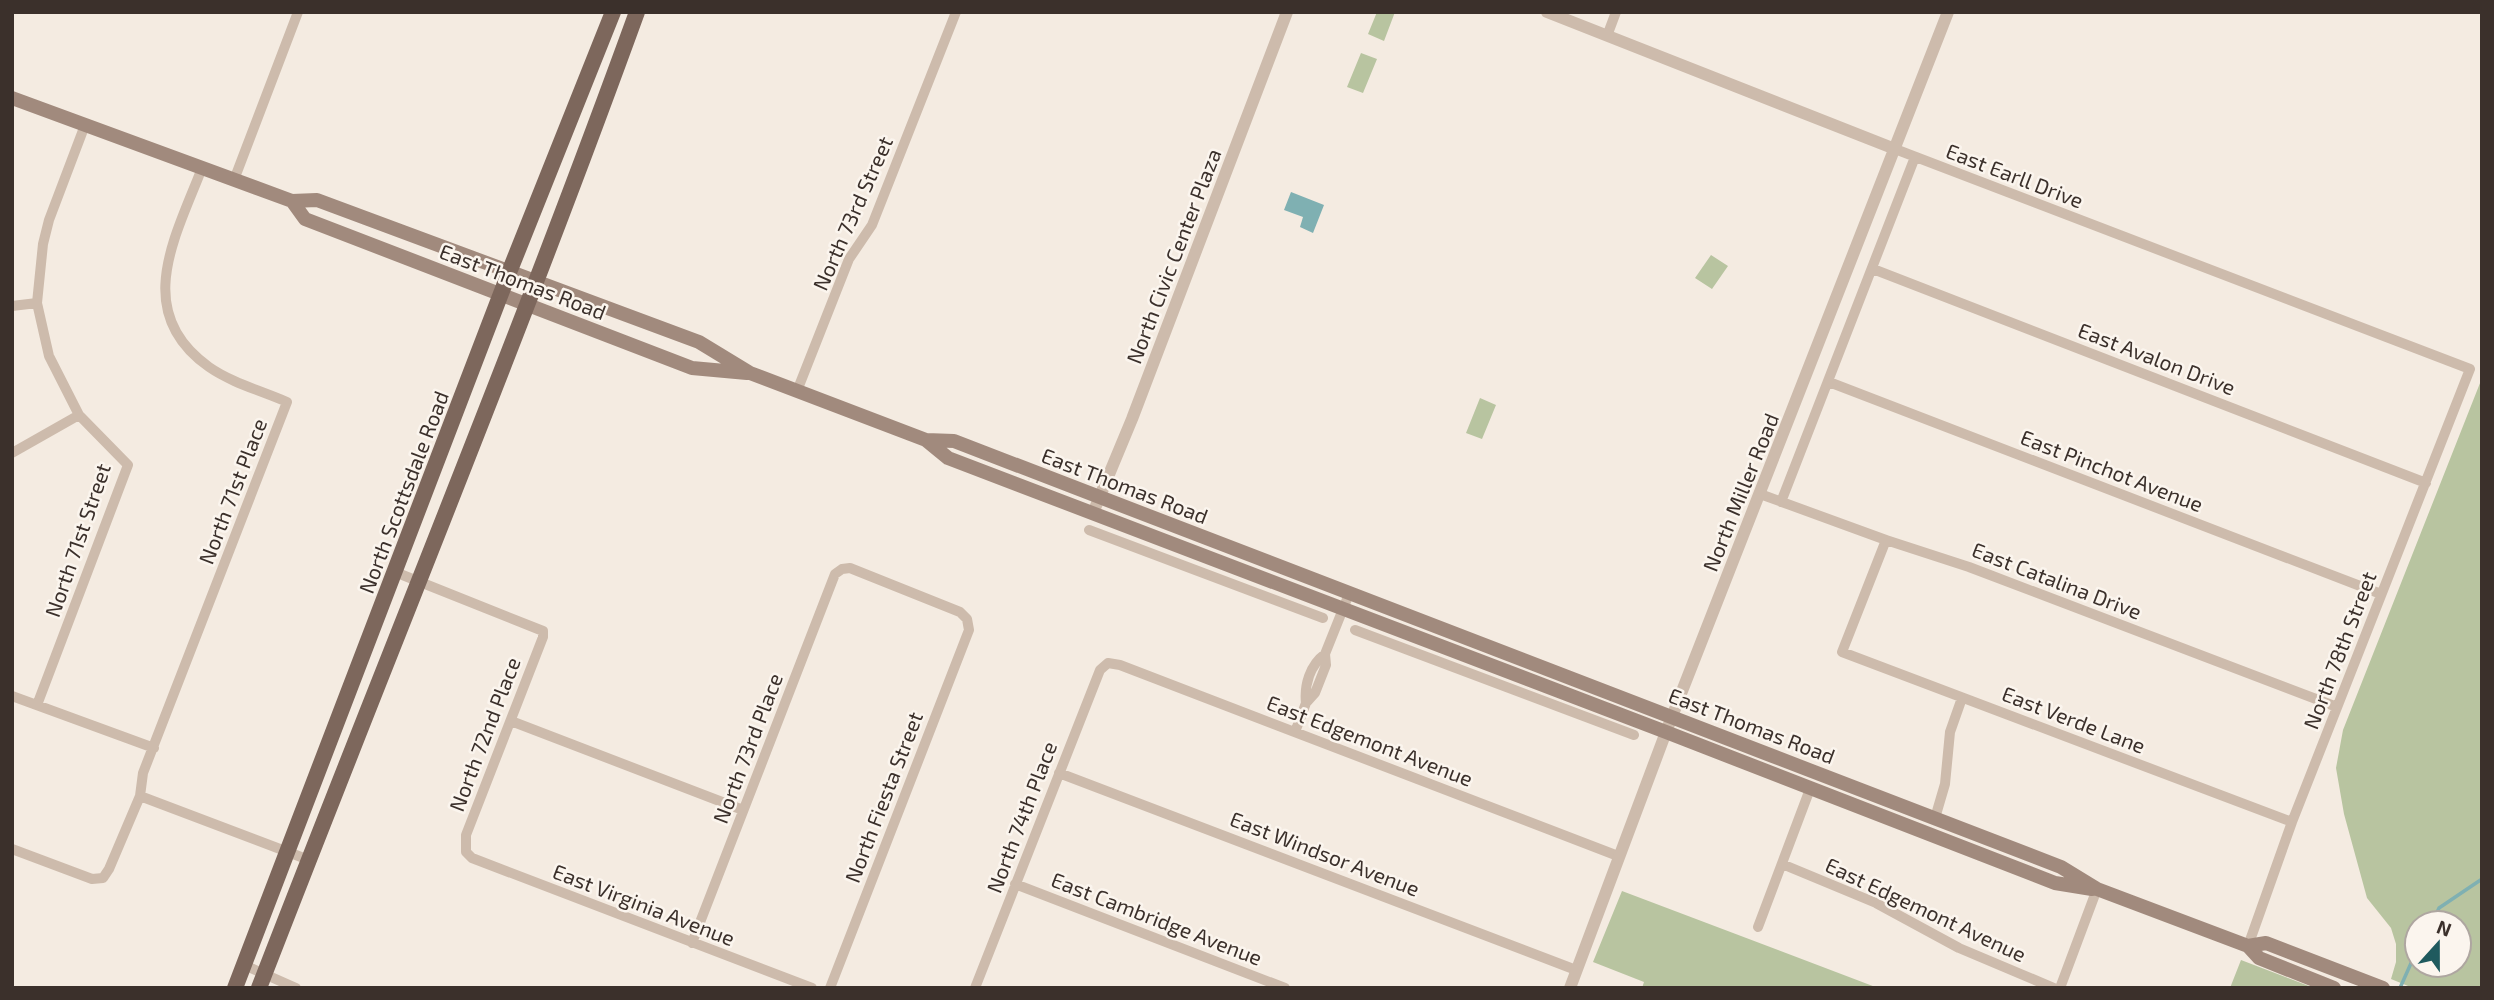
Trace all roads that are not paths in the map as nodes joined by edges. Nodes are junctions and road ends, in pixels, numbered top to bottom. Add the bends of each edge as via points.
1 (298, 12) edge
2 (613, 12) edge
3 (637, 12) edge
4 (956, 12) edge
5 (1287, 12) edge
6 (1547, 12) edge
7 (1616, 12) edge
8 (1948, 12) edge
9 (1607, 36) junction
10 (12, 98) edge
11 (85, 125) junction
12 (1895, 149) junction
13 (1916, 157) junction
14 (202, 168) junction
15 (234, 180) junction
16 (292, 201) junction
17 (1873, 269) junction
18 (510, 270) junction
19 (537, 280) junction
20 (500, 295) junction
21 (37, 303) junction
22 (528, 305) junction
23 (12, 306) edge
24 (2470, 369) joint
25 (750, 373) junction
26 (1829, 382) junction
27 (797, 391) junction
28 (79, 415) junction
29 (926, 440) junction
30 (12, 453) edge
31 (2426, 483) junction
32 (1760, 494) junction
33 (1100, 498) junction
34 (1781, 502) junction
35 (1093, 513) junction
36 (417, 515) junction
37 (441, 524) junction
38 (1089, 530) dead end
39 (1886, 540) junction
40 (1168, 542) junction
41 (1163, 557) junction
42 (395, 572) junction
43 (1307, 578) junction
44 (417, 581) junction
45 (1349, 593) junction
46 (2381, 594) junction
47 (1299, 601) junction
48 (1387, 608) junction
49 (1342, 610) junction
50 (1323, 618) dead end
51 (967, 620) joint
52 (1354, 630) dead end
53 (1379, 631) junction
54 (1108, 663) joint
55 (12, 695) edge
56 (1962, 698) junction
57 (1570, 704) junction
58 (37, 705) junction
59 (2337, 707) junction
60 (1672, 718) junction
61 (511, 721) junction
62 (1294, 732) junction
63 (1666, 732) junction
64 (1633, 736) dead end
65 (154, 748) junction
66 (1059, 772) junction
67 (1810, 789) junction
68 (140, 796) junction
69 (743, 810) junction
70 (1935, 818) junction
71 (2292, 822) junction
72 (12, 849) edge
73 (288, 852) junction
74 (466, 852) joint
75 (1618, 856) junction
76 (309, 860) junction
77 (1782, 864) junction
78 (1015, 884) junction
79 (2097, 889) junction
80 (1758, 926) dead end
81 (692, 943) junction
82 (2248, 946) junction
83 (244, 965) junction
84 (1576, 970) junction
85 (261, 982) edge
86 (234, 988) edge
87 (296, 988) edge
88 (812, 988) edge
89 (830, 988) edge
90 (975, 988) edge
91 (1285, 988) edge
92 (1570, 988) edge
93 (2057, 988) edge
94 (2334, 988) edge
95 (2383, 988) edge

1 - 15 street
2 - 18 main road, North Scottsdale Road
3 - 19 main road
4 - 27 street, North 73rd Street via 872,225 849,259
5 - 33 street, North Civic Center Plaza
6 - 9 street, East Earll Drive
7 - 9 street
8 - 12 street, North Miller Road
9 - 12 street, East Earll Drive
10 - 11 main road, East Thomas Road
11 - 14 main road, East Thomas Road
11 - 21 street, North 71st Street via 49,220
12 - 13 street, East Earll Drive
12 - 32 street, North Miller Road
13 - 17 street, North Miller Road
13 - 24 street, East Earll Drive
14 - 15 main road, East Thomas Road
14 - 65 street, North 71st Place via 169,253 165,296 171,319 193,354 211,368 287,402
15 - 16 main road, East Thomas Road
16 - 18 main road, East Thomas Road via 317,200
16 - 20 main road, East Thomas Road via 305,219
17 - 26 street, North Miller Road
17 - 31 street, East Avalon Drive
18 - 19 main road, East Thomas Road
18 - 20 main road, North Scottsdale Road
19 - 22 main road
19 - 25 main road, East Thomas Road via 699,342
20 - 22 main road, East Thomas Road
20 - 36 main road, North Scottsdale Road
21 - 23 street
21 - 28 street, North 71st Street via 49,356
22 - 25 main road, East Thomas Road via 692,368
22 - 37 main road
24 - 31 street, North 78th Street
25 - 27 main road, East Thomas Road
26 - 34 street, North Miller Road
26 - 46 street, East Pinchot Avenue
27 - 29 main road, East Thomas Road
28 - 30 street
28 - 58 street, North 71st Street via 128,465
29 - 33 main road, East Thomas Road via 954,441
29 - 35 main road, East Thomas Road via 948,458
31 - 46 street, North 78th Street
32 - 34 street, East Catalina Drive
32 - 60 street, North Miller Road
33 - 35 street, North Civic Center Plaza
33 - 43 main road, East Thomas Road
34 - 39 street, East Catalina Drive
35 - 40 main road, East Thomas Road
36 - 37 main road
36 - 42 main road, North Scottsdale Road
37 - 44 main road
38 - 41 street, East Thomas Road
39 - 56 street, East Verde Lane via 1842,652
39 - 59 street, East Catalina Drive via 1969,567
40 - 41 street, East Thomas Road
40 - 47 main road, East Thomas Road
41 - 47 street, East Thomas Road
42 - 44 street
42 - 73 main road, North Scottsdale Road
43 - 45 main road, East Thomas Road
43 - 47 street
44 - 61 street, North 72nd Place via 543,631
44 - 76 main road
45 - 48 main road, East Thomas Road
45 - 49 street
46 - 59 street, North 78th Street
47 - 49 main road, East Thomas Road
47 - 50 street, East Thomas Road
48 - 53 street
48 - 60 main road, East Thomas Road
49 - 53 main road, East Thomas Road
49 - 62 street via 1315,693
51 - 69 street, North 73rd Place via 949,607 850,568 835,574
51 - 89 street, North Fiesta Street via 969,630
52 - 53 street, East Thomas Road
53 - 57 main road, East Thomas Road
54 - 62 street, East Edgemont Avenue
54 - 66 street, North 74th Place via 1100,670
55 - 58 street
56 - 70 street via 1950,732 1945,784
56 - 71 street, East Verde Lane
57 - 63 main road, East Thomas Road
57 - 64 street, East Thomas Road
58 - 65 street
59 - 71 street, North 78th Street
60 - 63 street, North Miller Road
60 - 70 main road, East Thomas Road
61 - 69 street
61 - 74 street, North 72nd Place via 466,835
62 - 75 street, East Edgemont Avenue
63 - 67 main road, East Thomas Road
63 - 75 street, North Miller Road
65 - 68 street, North 71st Place via 143,773
66 - 78 street, North 74th Place
66 - 84 street, East Windsor Avenue
67 - 77 street
67 - 79 main road, East Thomas Road via 2055,883
68 - 72 street, North 71st Place via 103,878 92,879
68 - 73 street
69 - 81 street, North 73rd Place
70 - 79 main road, East Thomas Road via 2061,867
71 - 82 street, North 78th Street
73 - 76 street
73 - 83 main road, North Scottsdale Road
74 - 81 street, East Virginia Avenue via 479,862
75 - 84 street, North Miller Road
76 - 85 main road
77 - 80 street
77 - 93 street, East Edgemont Avenue via 1876,903 1959,948
78 - 90 street, North 74th Place
78 - 91 street, East Cambridge Avenue
79 - 82 main road, East Thomas Road
79 - 93 street
81 - 88 street, East Virginia Avenue
82 - 94 main road, East Thomas Road via 2259,958
82 - 95 main road, East Thomas Road via 2266,943
83 - 85 street
83 - 86 main road, North Scottsdale Road
84 - 92 street, North Miller Road
85 - 87 street

